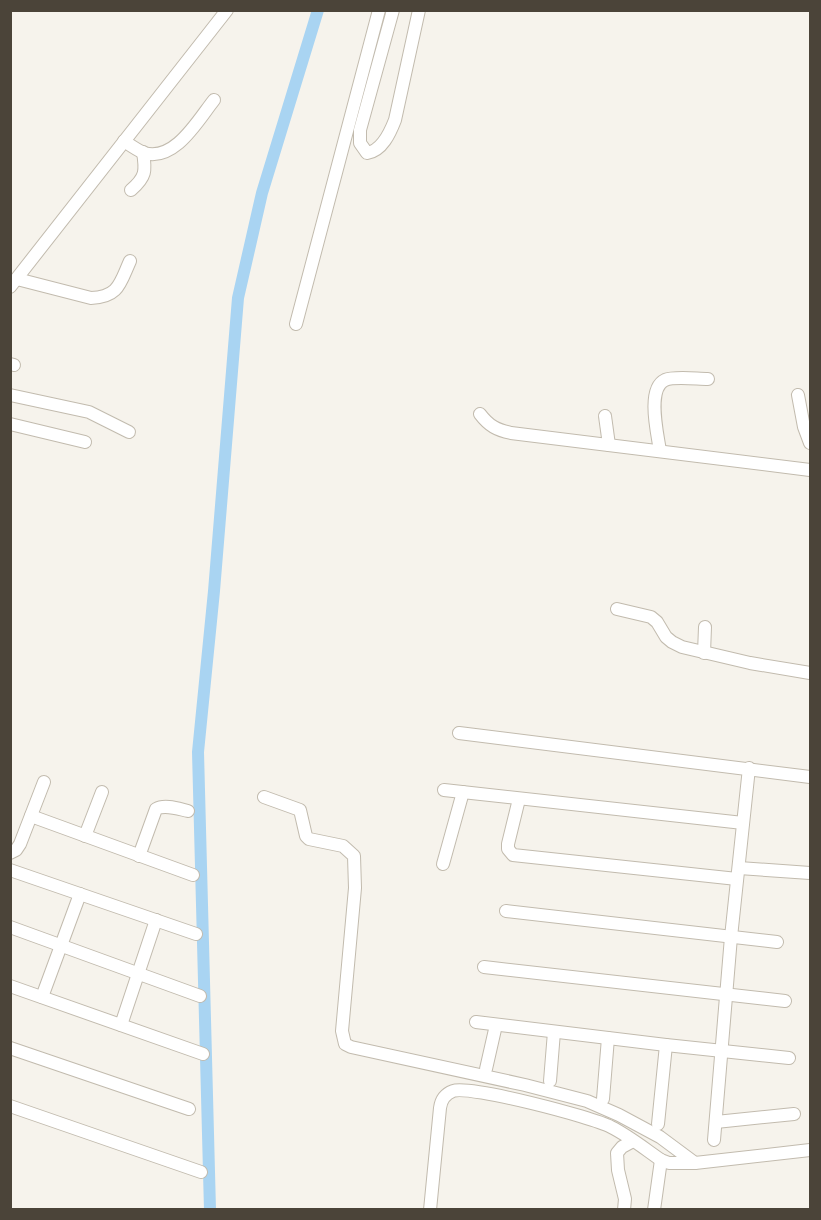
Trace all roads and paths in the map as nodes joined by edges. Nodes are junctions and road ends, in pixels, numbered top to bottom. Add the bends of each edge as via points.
1 (227, 10) edge
2 (379, 10) edge
3 (393, 10) edge
4 (419, 10) edge
5 (214, 100) dead end
6 (124, 141) junction
7 (143, 152) junction
8 (131, 190) dead end
9 (130, 261) dead end
10 (14, 283) edge
11 (296, 324) dead end
12 (708, 379) dead end
13 (10, 394) edge
14 (798, 395) dead end
15 (480, 414) dead end
16 (606, 416) dead end
17 (10, 424) edge
18 (129, 432) dead end
19 (85, 442) dead end
20 (810, 443) edge
21 (609, 445) junction
22 (660, 451) junction
23 (810, 470) edge
24 (617, 609) dead end
25 (705, 627) dead end
26 (704, 653) junction
27 (810, 673) edge
28 (459, 733) dead end
29 (749, 768) junction
30 (810, 777) edge
31 (44, 782) dead end
32 (444, 790) dead end
33 (102, 792) dead end
34 (463, 792) junction
35 (264, 797) dead end
36 (519, 799) junction
37 (188, 812) dead end
38 (31, 816) junction
39 (743, 824) junction
40 (85, 836) junction
41 (10, 853) edge
42 (139, 856) junction
43 (443, 864) dead end
44 (10, 870) edge
45 (810, 873) edge
46 (738, 874) junction
47 (193, 875) dead end
48 (80, 894) junction
49 (506, 911) dead end
50 (156, 920) junction
51 (10, 927) edge
52 (196, 934) dead end
53 (731, 937) junction
54 (777, 942) dead end
55 (61, 945) junction
56 (484, 967) dead end
57 (138, 973) junction
58 (10, 986) edge
59 (726, 995) junction
60 (200, 996) dead end
61 (42, 997) junction
62 (785, 1001) dead end
63 (476, 1022) dead end
64 (121, 1025) junction
65 (496, 1025) junction
66 (554, 1032) junction
67 (608, 1038) junction
68 (666, 1046) junction
69 (10, 1048) edge
70 (721, 1052) junction
71 (203, 1054) dead end
72 (789, 1058) dead end
73 (486, 1069) dead end
74 (550, 1081) dead end
75 (603, 1099) dead end
76 (10, 1106) edge
77 (189, 1109) dead end
78 (794, 1114) dead end
79 (716, 1122) junction
80 (658, 1124) dead end
81 (714, 1140) dead end
82 (633, 1141) junction
83 (810, 1153) edge
84 (661, 1160) junction
85 (695, 1163) junction
86 (201, 1172) dead end
87 (430, 1209) edge
88 (624, 1209) edge
89 (654, 1209) edge

1 - 6 street
2 - 11 street
3 - 4 street via 360,130 360,143 367,153 376,151 389,136 395,120
5 - 7 street via 171,150
6 - 7 street
6 - 10 street
7 - 8 street via 142,181
9 - 10 street via 118,287 103,297
12 - 22 street via 669,379 660,385 654,413
13 - 18 street via 89,412
14 - 20 street
15 - 21 street via 497,430
16 - 21 street
17 - 19 street
21 - 22 street
22 - 23 street
24 - 26 street via 651,617 672,642
25 - 26 street
26 - 27 street
28 - 29 street
29 - 30 street
29 - 39 street
31 - 38 street
32 - 34 street
33 - 40 street
34 - 36 street
34 - 43 street
35 - 85 street via 300,810 309,838 343,846 354,856 355,888 342,1031 345,1044 587,1101 660,1137
36 - 39 street
36 - 46 street via 508,844 513,855
37 - 42 street via 168,807 156,809
38 - 40 street
38 - 41 street via 20,844
39 - 46 street
40 - 42 street
42 - 47 street
44 - 48 street
45 - 46 street
46 - 53 street
48 - 50 street
48 - 55 street
49 - 53 street
50 - 52 street
50 - 57 street
51 - 55 street
53 - 54 street
53 - 59 street
55 - 57 street
55 - 61 street
56 - 59 street
57 - 60 street
57 - 64 street
58 - 61 street
59 - 62 street
59 - 70 street
61 - 64 street
63 - 65 street
64 - 71 street
65 - 66 street
65 - 73 street
66 - 67 street
66 - 74 street
67 - 68 street
67 - 75 street
68 - 70 street
68 - 80 street
69 - 77 street
70 - 72 street
70 - 79 street
76 - 86 street
78 - 79 street
79 - 81 street
82 - 84 street
82 - 87 street via 584,1116 454,1090 441,1102
82 - 88 street via 617,1153
83 - 85 street
84 - 85 street
84 - 89 street

